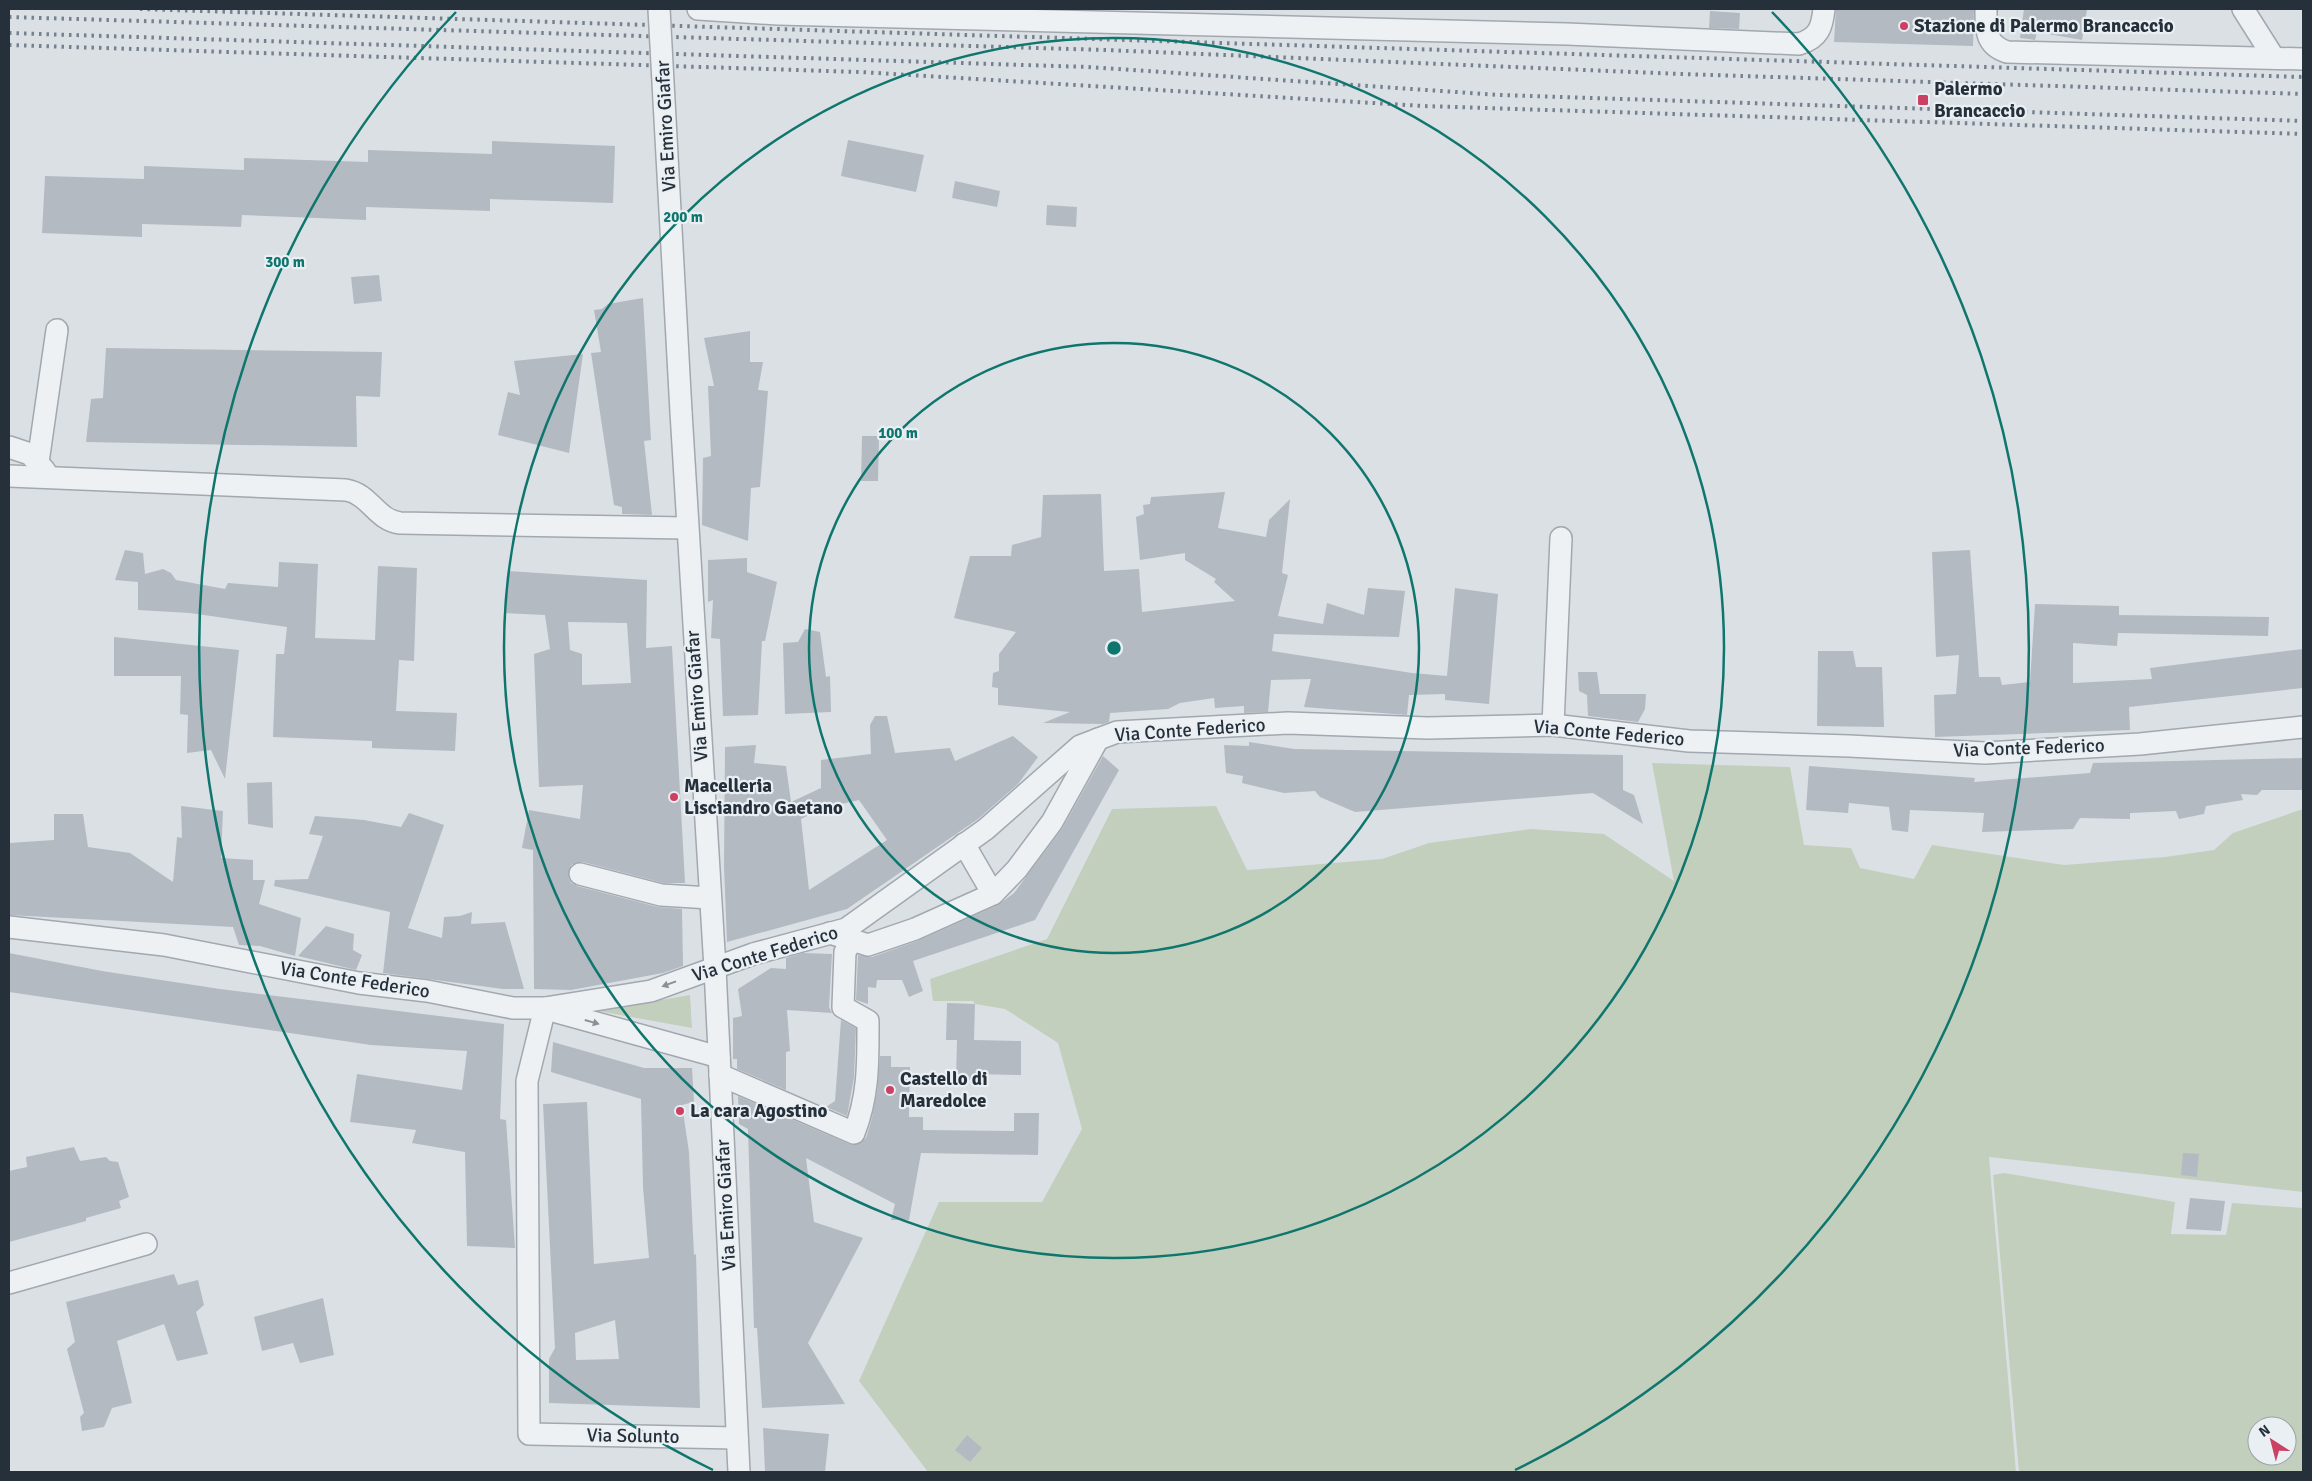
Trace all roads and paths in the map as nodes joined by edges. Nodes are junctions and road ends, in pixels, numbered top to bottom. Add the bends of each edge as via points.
1 (659, 9) edge
2 (698, 9) edge
3 (1824, 9) edge
4 (1986, 9) edge
5 (2242, 9) edge
6 (2274, 58) junction
7 (2303, 59) edge
8 (57, 330) dead end
9 (9, 447) edge
10 (38, 462) junction
11 (9, 476) edge
12 (51, 478) junction
13 (686, 528) junction
14 (1561, 538) dead end
15 (1553, 725) junction
16 (2303, 727) edge
17 (1098, 739) junction
18 (964, 844) junction
19 (580, 874) dead end
20 (993, 894) junction
21 (710, 898) junction
22 (9, 927) edge
23 (830, 934) junction
24 (852, 940) junction
25 (715, 968) junction
26 (545, 1008) junction
27 (719, 1066) junction
28 (146, 1244) dead end
29 (9, 1283) edge
30 (737, 1438) junction
31 (739, 1472) edge

1 - 13 street, Via Emiro Giafar, bridge
2 - 3 street via 778,14 1567,34 1799,44 1813,39 1818,33
4 - 6 street via 1988,38 1994,46 2007,52
5 - 6 street
6 - 7 street
8 - 10 street
9 - 10 street via 21,450
10 - 12 street
11 - 12 street
12 - 13 street via 346,490 362,495 386,520 400,523
13 - 21 street, Via Emiro Giafar
14 - 15 street
15 - 16 street, Via Conte Federico via 1689,741 1985,753 2140,744
15 - 17 street, Via Conte Federico via 1428,728 1288,723 1117,732
17 - 18 street, Via Conte Federico via 1080,746 986,829
17 - 20 street via 1052,822 1017,870
18 - 20 street
18 - 23 street, Via Conte Federico via 846,929
19 - 21 street via 661,895
20 - 24 street via 915,929 868,945
21 - 25 street, Via Emiro Giafar
22 - 26 street, Via Conte Federico via 164,945 358,983 426,991 513,1008
23 - 24 street
23 - 25 street, Via Conte Federico
24 - 27 street via 845,952 843,1007 868,1021 867,1078 863,1108 854,1133
25 -> 26 street, Via Conte Federico via 651,991
25 - 27 street, Via Emiro Giafar
26 -> 27 street
26 - 30 street, Via Solunto via 527,1081 529,1434
27 - 30 street, Via Emiro Giafar
28 - 29 street
30 - 31 street, Via Emiro Giafar

